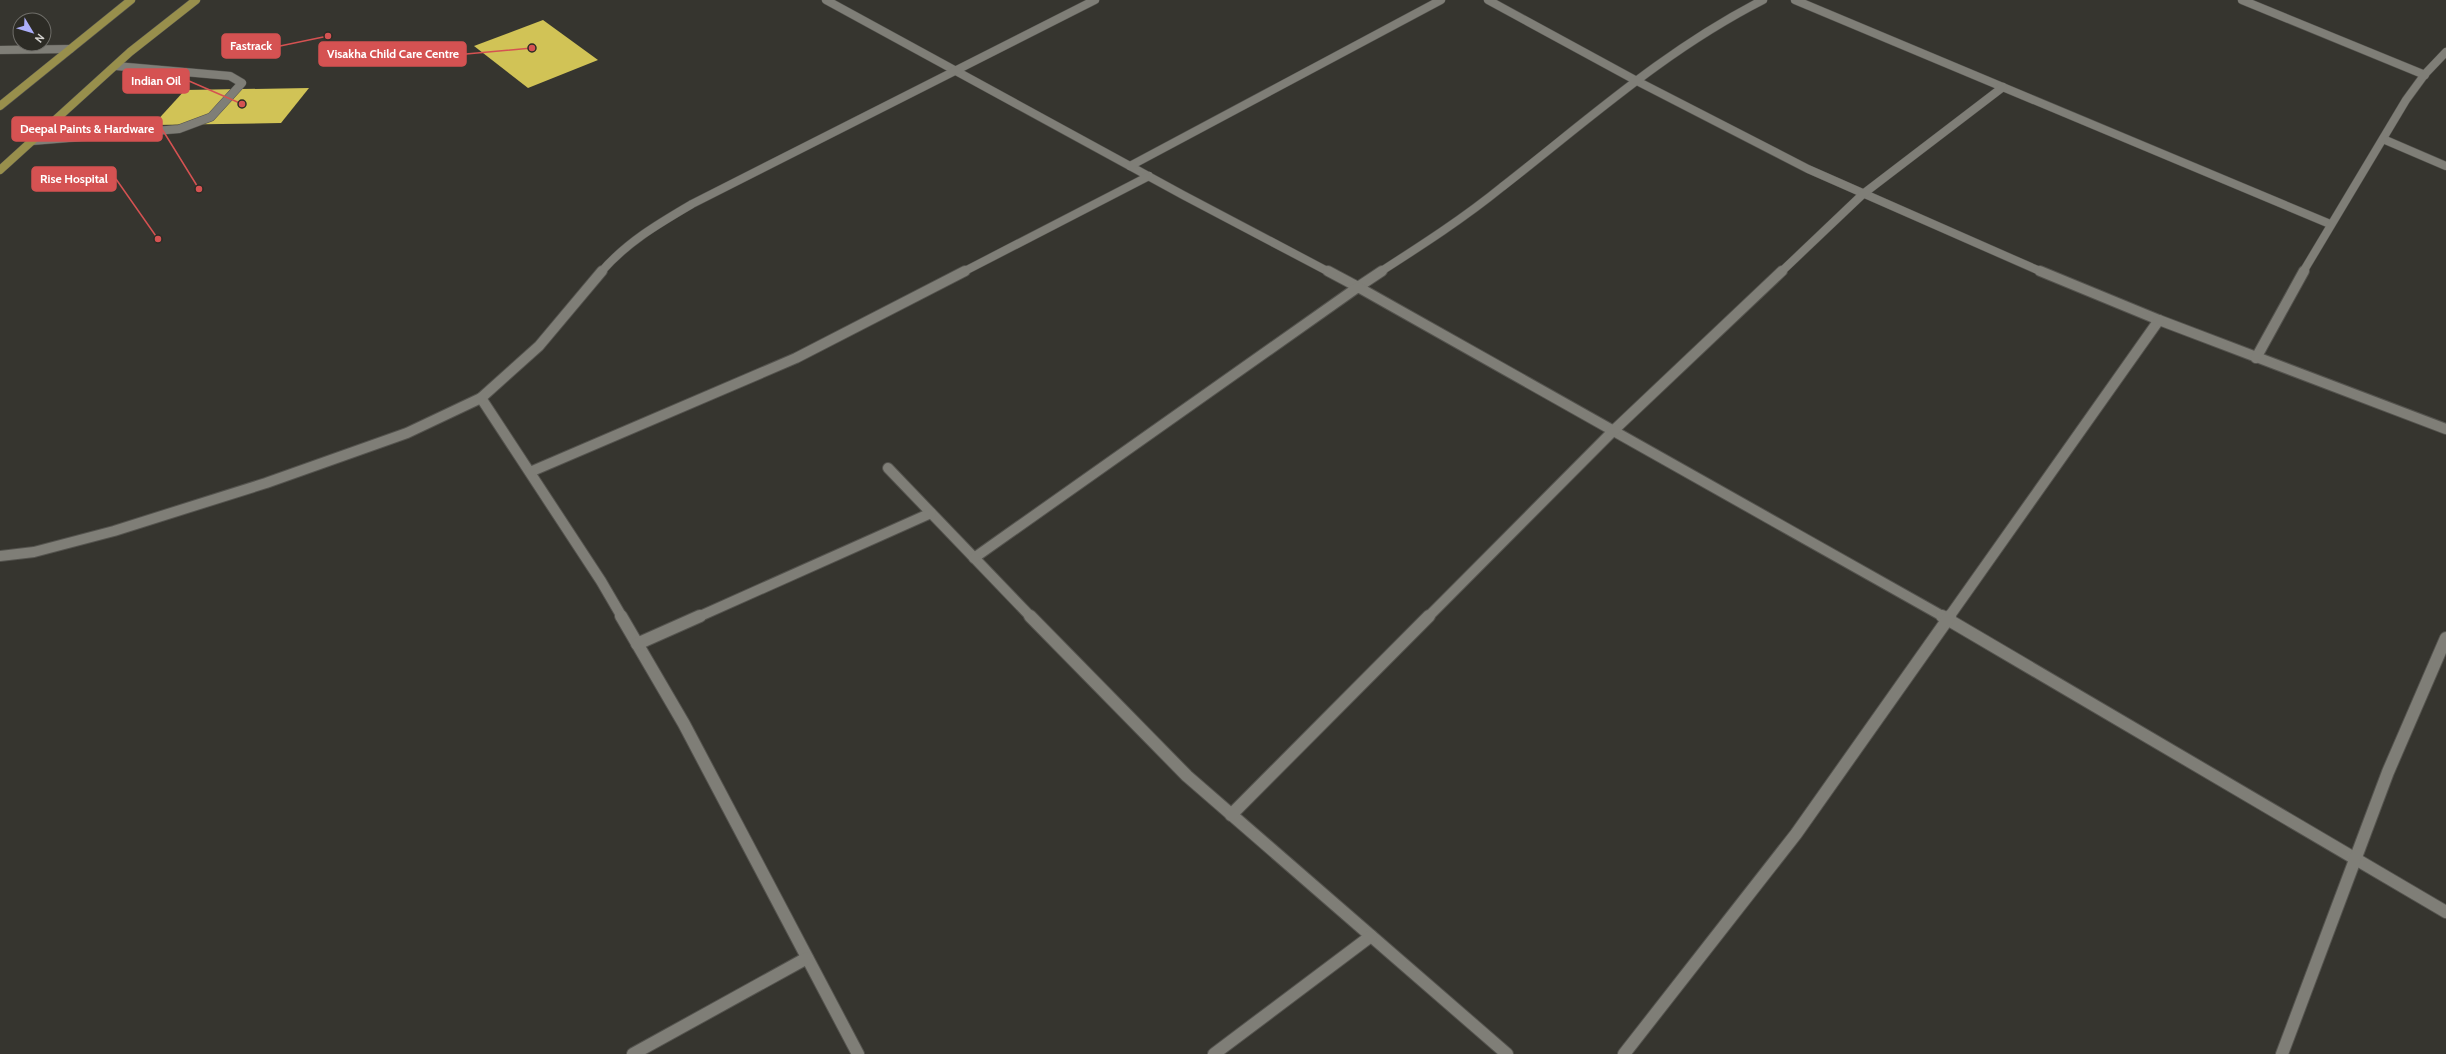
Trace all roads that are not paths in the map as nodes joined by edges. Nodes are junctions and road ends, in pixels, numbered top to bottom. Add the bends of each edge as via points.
1 (131, 0) edge
2 (196, 0) edge
3 (826, 0) edge
4 (1095, 0) edge
5 (1441, 0) edge
6 (1488, 0) edge
7 (1763, 0) edge
8 (1795, 0) edge
9 (2242, 0) edge
10 (70, 49) junction
11 (0, 50) edge
12 (2446, 52) edge
13 (116, 66) junction
14 (958, 71) junction
15 (2425, 76) junction
16 (1635, 80) junction
17 (2003, 87) junction
18 (0, 106) edge
19 (2383, 139) junction
20 (32, 141) junction
21 (1130, 166) junction
22 (2446, 166) edge
23 (0, 170) edge
24 (1149, 176) junction
25 (1863, 194) junction
26 (2330, 224) junction
27 (1358, 287) junction
28 (2159, 320) junction
29 (2256, 358) junction
30 (481, 398) junction
31 (2446, 429) edge
32 (1613, 431) junction
33 (888, 468) dead end
34 (530, 472) junction
35 (931, 513) junction
36 (0, 556) edge
37 (974, 558) junction
38 (1948, 619) junction
39 (2446, 638) edge
40 (637, 644) junction
41 (1231, 815) junction
42 (2356, 857) junction
43 (2446, 912) edge
44 (1371, 936) junction
45 (807, 958) junction
46 (633, 1054) edge
47 (858, 1054) edge
48 (1214, 1054) edge
49 (1507, 1054) edge
50 (1624, 1054) edge
51 (2282, 1054) edge

1 - 10 main road
2 - 13 main road
3 - 14 street
4 - 14 street via 1024,34
5 - 21 street
6 - 16 street
7 - 16 street via 1733,14 1691,40
8 - 17 street
9 - 15 street
10 - 11 street
10 - 18 main road
12 - 15 street
13 - 20 main road
13 - 20 street via 230,76 242,83 211,116 179,129
14 - 21 street
14 - 30 street via 692,204 649,229 618,252 539,346
15 - 19 street
16 - 25 street via 1808,169
16 - 27 street via 1501,189
17 - 25 street
17 - 26 street
19 - 22 street
19 - 26 street
20 - 23 main road
21 - 24 street
24 - 27 street
24 - 34 street via 796,358
25 - 28 street via 1989,250
25 - 32 street
26 - 29 street
27 - 32 street
27 - 37 street
28 - 29 street
28 - 38 street
29 - 31 street
30 - 34 street
30 - 36 street via 407,433 266,483 114,531 34,552
32 - 38 street
32 - 41 street
33 - 35 street
34 - 40 street via 601,581
35 - 37 street
35 - 40 street
37 - 41 street via 1187,776
38 - 42 street
38 - 50 street via 1796,834
39 - 42 street via 2388,772
40 - 45 street via 684,724
41 - 44 street
42 - 43 street
42 - 51 street
44 - 48 street
44 - 49 street
45 - 46 street
45 - 47 street

